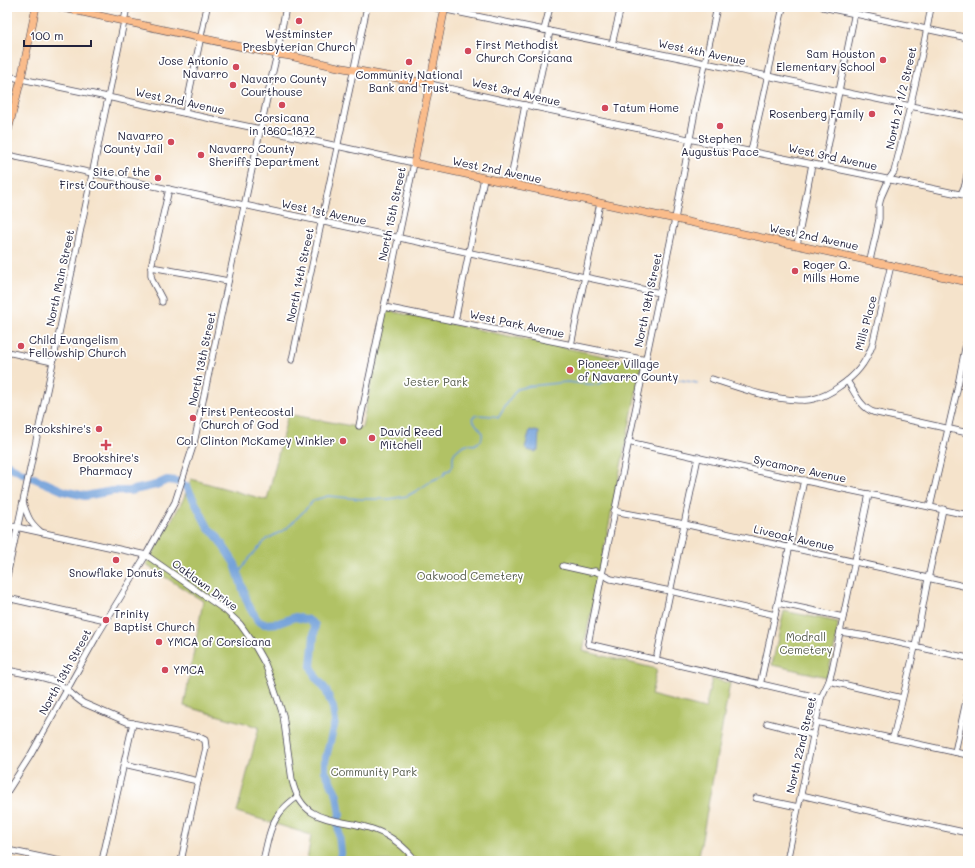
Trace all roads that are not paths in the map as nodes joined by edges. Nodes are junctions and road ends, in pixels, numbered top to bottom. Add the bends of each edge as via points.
1 (36, 7) edge
2 (59, 7) edge
3 (127, 7) edge
4 (207, 7) edge
5 (286, 7) edge
6 (367, 7) edge
7 (432, 7) edge
8 (550, 7) edge
9 (620, 7) edge
10 (717, 7) edge
11 (783, 7) edge
12 (823, 7) edge
13 (856, 7) edge
14 (931, 7) edge
15 (445, 8) edge
16 (854, 14) junction
17 (124, 21) junction
18 (927, 29) junction
19 (547, 31) junction
20 (201, 38) junction
21 (968, 38) edge
22 (612, 44) junction
23 (277, 54) junction
24 (705, 63) junction
25 (354, 70) junction
26 (7, 76) edge
27 (768, 76) junction
28 (21, 79) junction
29 (430, 84) junction
30 (839, 92) junction
31 (108, 97) junction
32 (525, 106) junction
33 (910, 106) junction
34 (534, 108) junction
35 (185, 113) junction
36 (968, 117) edge
37 (260, 129) junction
38 (7, 135) edge
39 (690, 139) junction
40 (337, 146) junction
41 (751, 152) junction
42 (7, 155) edge
43 (414, 163) junction
44 (812, 164) junction
45 (824, 166) junction
46 (968, 170) edge
47 (93, 173) junction
48 (484, 178) junction
49 (889, 180) junction
50 (510, 184) junction
51 (169, 189) junction
52 (961, 194) junction
53 (968, 196) edge
54 (600, 203) junction
55 (245, 205) junction
56 (675, 219) junction
57 (321, 221) junction
58 (398, 238) junction
59 (797, 245) junction
60 (469, 252) junction
61 (870, 260) junction
62 (891, 265) junction
63 (151, 267) junction
64 (585, 277) junction
65 (228, 282) junction
66 (968, 282) edge
67 (660, 293) junction
68 (162, 302) dead end
69 (384, 307) junction
70 (455, 321) junction
71 (968, 333) edge
72 (570, 345) junction
73 (7, 352) edge
74 (966, 359) edge
75 (292, 360) dead end
76 (646, 360) junction
77 (53, 362) junction
78 (712, 380) dead end
79 (847, 381) junction
80 (359, 426) dead end
81 (948, 428) junction
82 (968, 433) edge
83 (628, 442) junction
84 (698, 457) junction
85 (804, 480) junction
86 (869, 494) junction
87 (23, 503) junction
88 (930, 507) junction
89 (943, 509) junction
90 (614, 511) junction
91 (968, 515) edge
92 (684, 524) junction
93 (7, 525) edge
94 (17, 527) junction
95 (43, 533) junction
96 (790, 547) junction
97 (146, 555) junction
98 (855, 562) junction
99 (563, 566) dead end
100 (602, 575) junction
101 (7, 576) edge
102 (928, 579) junction
103 (968, 587) edge
104 (670, 591) junction
105 (7, 598) edge
106 (778, 603) junction
107 (775, 615) junction
108 (843, 617) junction
109 (106, 620) junction
110 (840, 632) junction
111 (915, 646) junction
112 (968, 658) edge
113 (656, 660) junction
114 (7, 670) edge
115 (829, 681) junction
116 (760, 684) junction
117 (66, 690) junction
118 (968, 692) edge
119 (821, 698) junction
120 (902, 698) junction
121 (816, 722) junction
122 (133, 723) junction
123 (767, 723) dead end
124 (814, 735) junction
125 (893, 738) junction
126 (955, 752) junction
127 (968, 755) edge
128 (124, 764) junction
129 (198, 781) junction
130 (7, 792) edge
131 (801, 795) junction
132 (297, 796) junction
133 (756, 798) dead end
134 (798, 807) junction
135 (968, 833) edge
136 (7, 850) edge
137 (60, 861) edge
138 (102, 861) edge
139 (181, 861) edge
140 (263, 861) edge
141 (416, 861) edge
142 (786, 861) edge

1 - 28 main road
2 - 17 main road, West 3rd Avenue
3 - 17 street, North Main Street
4 - 20 street
5 - 23 street, North 13th Street
6 - 25 street, North 14th Street
7 - 15 street, West 4th Avenue
8 - 19 street
9 - 22 street
10 - 24 street, North 19th Street
11 - 27 street
12 - 16 street
13 - 16 street
14 - 18 street, North 21 1/2 Street
15 - 19 street, West 4th Avenue
15 - 29 main road, North 15th Street
16 - 18 street
16 - 30 street
17 - 20 main road, West 3rd Avenue
17 - 31 street, North Main Street
18 - 21 street
18 - 33 street, North 21 1/2 Street
19 - 22 street, West 4th Avenue
19 - 34 street
20 - 23 main road, West 3rd Avenue
20 - 35 street
22 - 24 street, West 4th Avenue
23 - 25 main road, West 3rd Avenue
23 - 37 street, North 13th Street
24 - 27 street, West 4th Avenue
24 - 39 street, North 19th Street
25 - 29 main road, West 3rd Avenue
25 - 40 street, North 14th Street
26 - 28 street, West 2nd Avenue
27 - 30 street, West 4th Avenue
27 - 41 street
28 - 31 street, West 2nd Avenue
28 - 38 main road
29 - 32 street, West 3rd Avenue
29 - 43 main road, North 15th Street
30 - 33 street, West 4th Avenue
30 - 45 street
31 - 35 street, West 2nd Avenue
31 - 47 street, North Main Street
32 - 34 street, West 3rd Avenue
32 - 50 street
33 - 36 street, West 4th Avenue
33 - 49 street, North 21 1/2 Street via 894,172
34 - 39 street, West 3rd Avenue
35 - 37 street, West 2nd Avenue
37 - 40 street, West 2nd Avenue
37 - 55 street, North 13th Street
39 - 41 street, West 3rd Avenue
39 - 56 street, North 19th Street
40 - 43 street, West 2nd Avenue
40 - 57 street, North 14th Street
41 - 44 street, West 3rd Avenue
42 - 47 street, West 1st Avenue
43 - 48 main road, West 2nd Avenue
43 - 58 street, North 15th Street
44 - 45 street, West 3rd Avenue
44 - 59 street
45 - 49 street, West 3rd Avenue
46 - 52 street
47 - 51 street, West 1st Avenue
47 - 77 street, North Main Street
48 - 50 main road, West 2nd Avenue
48 - 60 street
49 - 52 street, West 3rd Avenue
49 - 61 street, North 21 1/2 Street via 881,197
50 - 54 main road, West 2nd Avenue
51 - 55 street, West 1st Avenue
51 - 63 street
52 - 53 street, West 3rd Avenue
54 - 56 main road, West 2nd Avenue
54 - 64 street
55 - 57 street, West 1st Avenue
55 - 65 street, North 13th Street
56 - 59 main road, West 2nd Avenue
56 - 67 street, North 19th Street
57 - 58 street, West 1st Avenue
57 - 75 street, North 14th Street
58 - 60 street, West 1st Avenue
58 - 69 street, North 15th Street
59 - 61 main road, West 2nd Avenue
60 - 64 street, West 1st Avenue
60 - 70 street
61 - 62 main road, West 2nd Avenue
62 - 66 main road, West 2nd Avenue
62 - 79 street, Mills Place via 872,346 862,365
63 - 65 street
63 - 68 street via 151,276
64 - 67 street, West 1st Avenue
64 - 72 street
65 - 97 street, North 13th Street via 186,470 175,502
67 - 76 street, North 19th Street
69 - 70 street, West Park Avenue
69 - 80 street, North 15th Street
70 - 72 street, West Park Avenue
71 - 74 street
72 - 76 street, West Park Avenue
73 - 77 street
74 - 81 street
76 - 83 street, North 19th Street
77 - 87 street, North Main Street
78 - 79 street, Mills Place via 790,400 814,399 828,394
79 - 81 street via 868,410
81 - 82 street
81 - 88 street
83 - 84 street, Sycamore Avenue
83 - 90 street, North 19th Street
84 - 85 street, Sycamore Avenue
84 - 92 street
85 - 86 street, Sycamore Avenue
85 - 96 street
86 - 88 street, Sycamore Avenue
86 - 98 street, North 22nd Street
87 - 94 street, North Main Street
87 - 95 street via 28,519
88 - 89 street, Sycamore Avenue
89 - 91 street, Sycamore Avenue
89 - 102 street
90 - 92 street, Liveoak Avenue
90 - 100 street, North 19th Street
92 - 96 street, Liveoak Avenue
92 - 104 street
93 - 94 street, Oaklawn Drive
94 - 95 street, Oaklawn Drive
94 - 101 street, North Main Street
95 - 97 street, Oaklawn Drive
96 - 98 street, Liveoak Avenue
96 - 106 street
97 - 109 street, North 13th Street
97 - 132 street, Oaklawn Drive via 222,608 240,624 252,641 265,664 283,715 292,780
98 - 102 street, Liveoak Avenue
98 - 108 street, North 22nd Street
99 - 100 street via 596,571
100 - 104 street
100 - 113 street, North 19th Street via 588,644
102 - 103 street, Liveoak Avenue
102 - 111 street
104 - 107 street
104 - 113 street
105 - 109 street
106 - 107 street
106 - 108 street
107 - 116 street
108 - 110 street, North 22nd Street
109 - 117 street, North 13th Street
110 - 111 street
110 - 115 street, North 22nd Street
111 - 112 street
111 - 120 street
113 - 116 street
114 - 117 street via 48,679
115 - 119 street, North 22nd Street
115 - 120 street
116 - 119 street
117 - 122 street via 83,702
117 - 130 street, North 13th Street
118 - 126 street
119 - 121 street, North 22nd Street
120 - 125 street
121 - 124 street, North 22nd Street
121 - 125 street
122 - 128 street
122 - 129 street via 205,740 206,748
123 - 124 street
124 - 131 street, North 22nd Street
125 - 126 street
126 - 127 street
128 - 129 street
128 - 138 street
129 - 139 street
131 - 134 street, North 22nd Street
131 - 135 street
132 - 140 street via 275,820
132 - 141 street, Oaklawn Drive via 310,812 317,815 360,825 388,835
133 - 134 street
134 - 142 street, North 22nd Street
136 - 137 street

